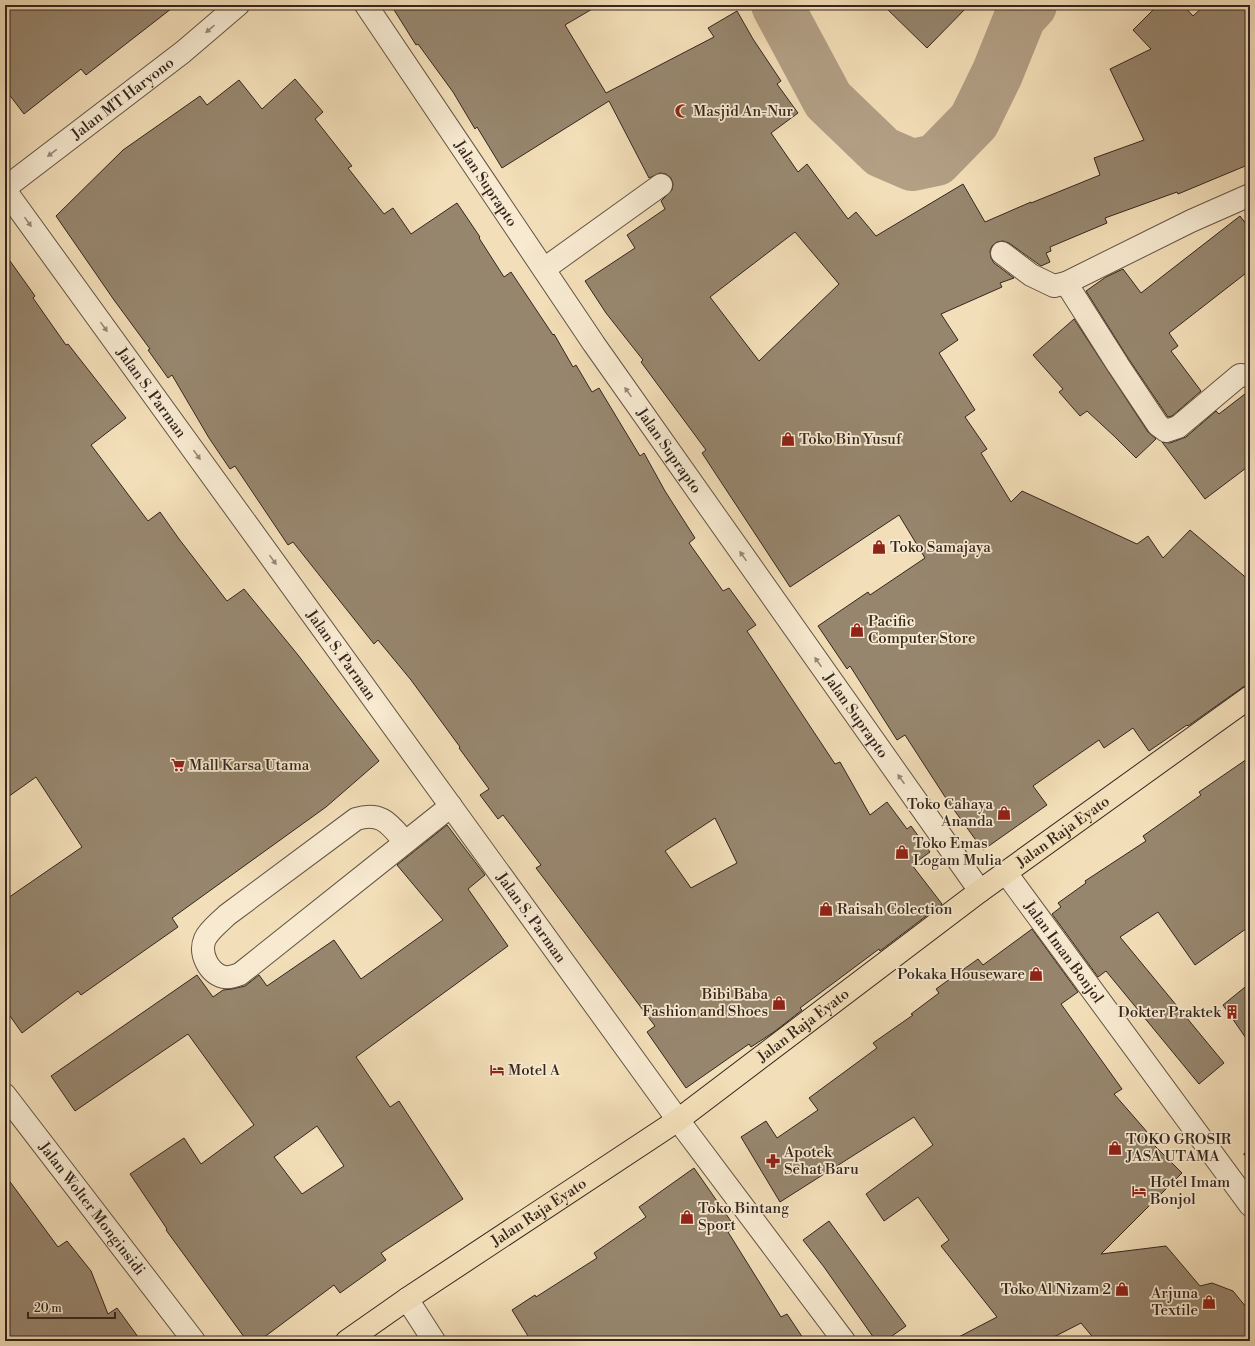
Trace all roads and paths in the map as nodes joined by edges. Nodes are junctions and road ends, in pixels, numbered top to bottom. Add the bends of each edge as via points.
1 (238, 5) edge
2 (366, 5) edge
3 (661, 185) dead end
4 (5, 189) edge
5 (1250, 195) edge
6 (1002, 252) dead end
7 (544, 269) junction
8 (1066, 283) junction
9 (1250, 376) edge
10 (1250, 696) edge
11 (451, 806) junction
12 (405, 842) junction
13 (1006, 873) junction
14 (980, 891) junction
15 (5, 1095) edge
16 (678, 1120) junction
17 (1250, 1205) edge
18 (407, 1299) junction
19 (194, 1341) edge
20 (347, 1341) edge
21 (434, 1341) edge
22 (844, 1341) edge

1 -> 4 street, Jalan MT Haryono via 183,52
2 - 7 street, Jalan Suprapto
3 - 7 street
4 -> 11 street, Jalan S. Parman
5 - 8 street via 1191,221
6 - 8 street via 1031,275 1054,286
14 -> 7 street, Jalan Suprapto via 594,344
8 - 9 street via 1158,425 1166,431 1178,427 1240,375
10 - 13 main road, Jalan Raja Eyato
11 - 12 street
11 - 16 street, Jalan S. Parman
12 - 12 street via 240,974 224,977 215,973 204,958 206,938 227,915 356,819 366,816 386,821
13 - 14 main road, Jalan Raja Eyato
13 - 17 street, Jalan Iman Bonjol
14 - 16 main road, Jalan Raja Eyato
15 - 19 street, Jalan Wolter Monginsidi
16 - 18 main road, Jalan Raja Eyato
16 - 22 street, Jalan S. Parman
18 - 20 main road, Jalan Raja Eyato
18 - 21 street

